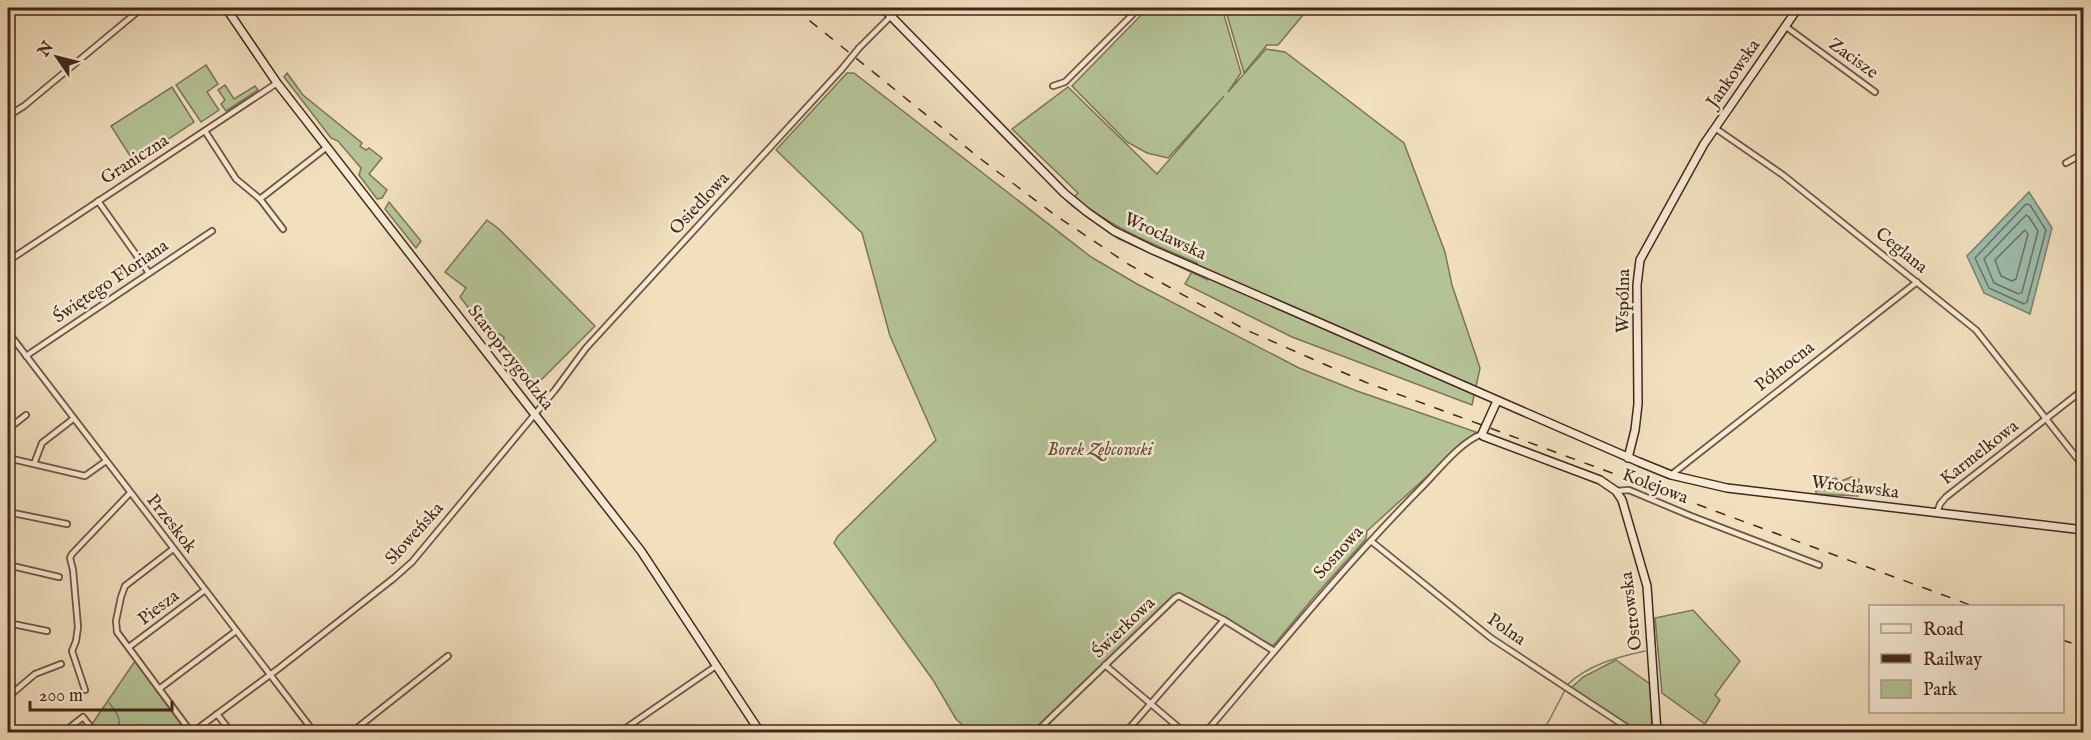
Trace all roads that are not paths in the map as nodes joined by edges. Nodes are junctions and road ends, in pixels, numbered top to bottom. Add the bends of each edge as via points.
1 (142, 8) edge
2 (226, 8) edge
3 (883, 8) edge
4 (1139, 8) edge
5 (1798, 8) edge
6 (891, 16) junction
7 (1785, 26) junction
8 (278, 82) junction
9 (1053, 86) dead end
10 (1875, 92) dead end
11 (8, 116) edge
12 (1715, 128) junction
13 (205, 130) junction
14 (327, 147) junction
15 (2084, 153) edge
16 (2066, 163) dead end
17 (260, 199) junction
18 (98, 201) junction
19 (283, 229) dead end
20 (212, 231) dead end
21 (8, 261) edge
22 (149, 273) junction
23 (1917, 282) junction
24 (8, 332) edge
25 (26, 356) junction
26 (2084, 389) edge
27 (1497, 401) junction
28 (534, 414) junction
29 (26, 415) dead end
30 (74, 419) junction
31 (2046, 419) junction
32 (8, 429) edge
33 (1482, 434) junction
34 (8, 458) edge
35 (1628, 458) junction
36 (106, 461) junction
37 (34, 464) junction
38 (2084, 467) edge
39 (1671, 475) junction
40 (1616, 491) junction
41 (130, 493) junction
42 (8, 512) edge
43 (1937, 513) junction
44 (67, 524) dead end
45 (2084, 530) edge
46 (1371, 540) junction
47 (173, 549) junction
48 (8, 565) edge
49 (1819, 565) dead end
50 (59, 577) dead end
51 (205, 590) junction
52 (1224, 620) junction
53 (8, 623) edge
54 (47, 631) dead end
55 (236, 631) junction
56 (129, 647) junction
57 (1274, 651) junction
58 (448, 656) dead end
59 (61, 664) dead end
60 (1105, 665) junction
61 (716, 666) junction
62 (270, 675) junction
63 (159, 689) junction
64 (85, 690) dead end
65 (8, 697) edge
66 (1151, 703) junction
67 (217, 714) junction
68 (93, 730) dead end
69 (64, 732) edge
70 (192, 732) edge
71 (231, 732) edge
72 (314, 732) edge
73 (352, 732) edge
74 (620, 732) edge
75 (760, 732) edge
76 (1036, 732) edge
77 (1126, 732) edge
78 (1184, 732) edge
79 (1206, 732) edge
80 (1634, 732) edge
81 (1657, 732) edge

1 - 11 street
2 - 8 street, Staroprzygodzka
3 - 6 street, Wrocławska
4 - 9 street via 1065,82
5 - 7 street, Jankowska
6 - 27 street, Wrocławska via 1064,193 1107,226 1153,250
6 - 28 street, Osiedlowa, bridge via 586,348
7 - 10 street, Zacisze
7 - 12 street, Jankowska
8 - 13 street, Graniczna
8 - 14 street, Staroprzygodzka
12 - 23 street, Ceglana via 1783,175
12 - 35 street, Wspólna via 1638,266 1638,404
13 - 17 street via 237,179
13 - 18 street, Graniczna
14 - 17 street
14 - 28 street, Staroprzygodzka
15 - 16 street
17 - 19 street
18 - 21 street, Graniczna
18 - 22 street
20 - 22 street, Świętego Floriana
22 - 25 street, Świętego Floriana
23 - 31 street, Ceglana via 1976,330
23 - 39 street, Północna
24 - 25 street, Przeskok
25 - 30 street, Przeskok
26 - 31 street
27 - 33 street, Sosnowa
27 - 35 street, Wrocławska
28 - 61 street, Staroprzygodzka via 641,551
28 - 62 street, Słoweńska via 412,562
29 - 32 street
30 - 36 street, Przeskok
30 - 37 street via 42,443
31 - 38 street, Ceglana
31 - 43 street, Karmelkowa via 1946,497
33 - 40 street, Kolejowa via 1600,480
33 - 46 street, Sosnowa via 1452,457
34 - 37 street
35 - 39 street, Wrocławska
36 - 37 street via 85,476
36 - 41 street, Przeskok
39 - 43 street, Wrocławska via 1727,488
40 - 49 street, Kolejowa via 1629,490
40 - 81 street, Ostrowska via 1647,586
41 - 47 street, Przeskok
41 - 64 street via 70,558 78,627 72,651
42 - 44 street
43 - 45 street, Wrocławska
46 - 57 street, Sosnowa
46 - 80 street, Polna via 1491,638
47 - 51 street, Przeskok
47 - 56 street, Piesza via 123,589 116,627
48 - 50 street
51 - 55 street, Przeskok
51 - 56 street, Piesza
52 - 57 street, Świerkowa
52 - 60 street, Świerkowa via 1179,596
52 - 66 street
53 - 54 street
55 - 62 street, Przeskok
55 - 63 street
56 - 63 street, Piesza
57 - 79 street, Sosnowa
58 - 73 street
59 - 65 street via 35,674
60 - 66 street
60 - 76 street, Świerkowa
61 - 74 street
61 - 75 street, Staroprzygodzka
62 - 67 street, Słoweńska
62 - 72 street, Przeskok
63 - 70 street, Piesza
66 - 77 street
66 - 78 street
67 - 70 street, Słoweńska
67 - 71 street
68 - 69 street via 83,717

